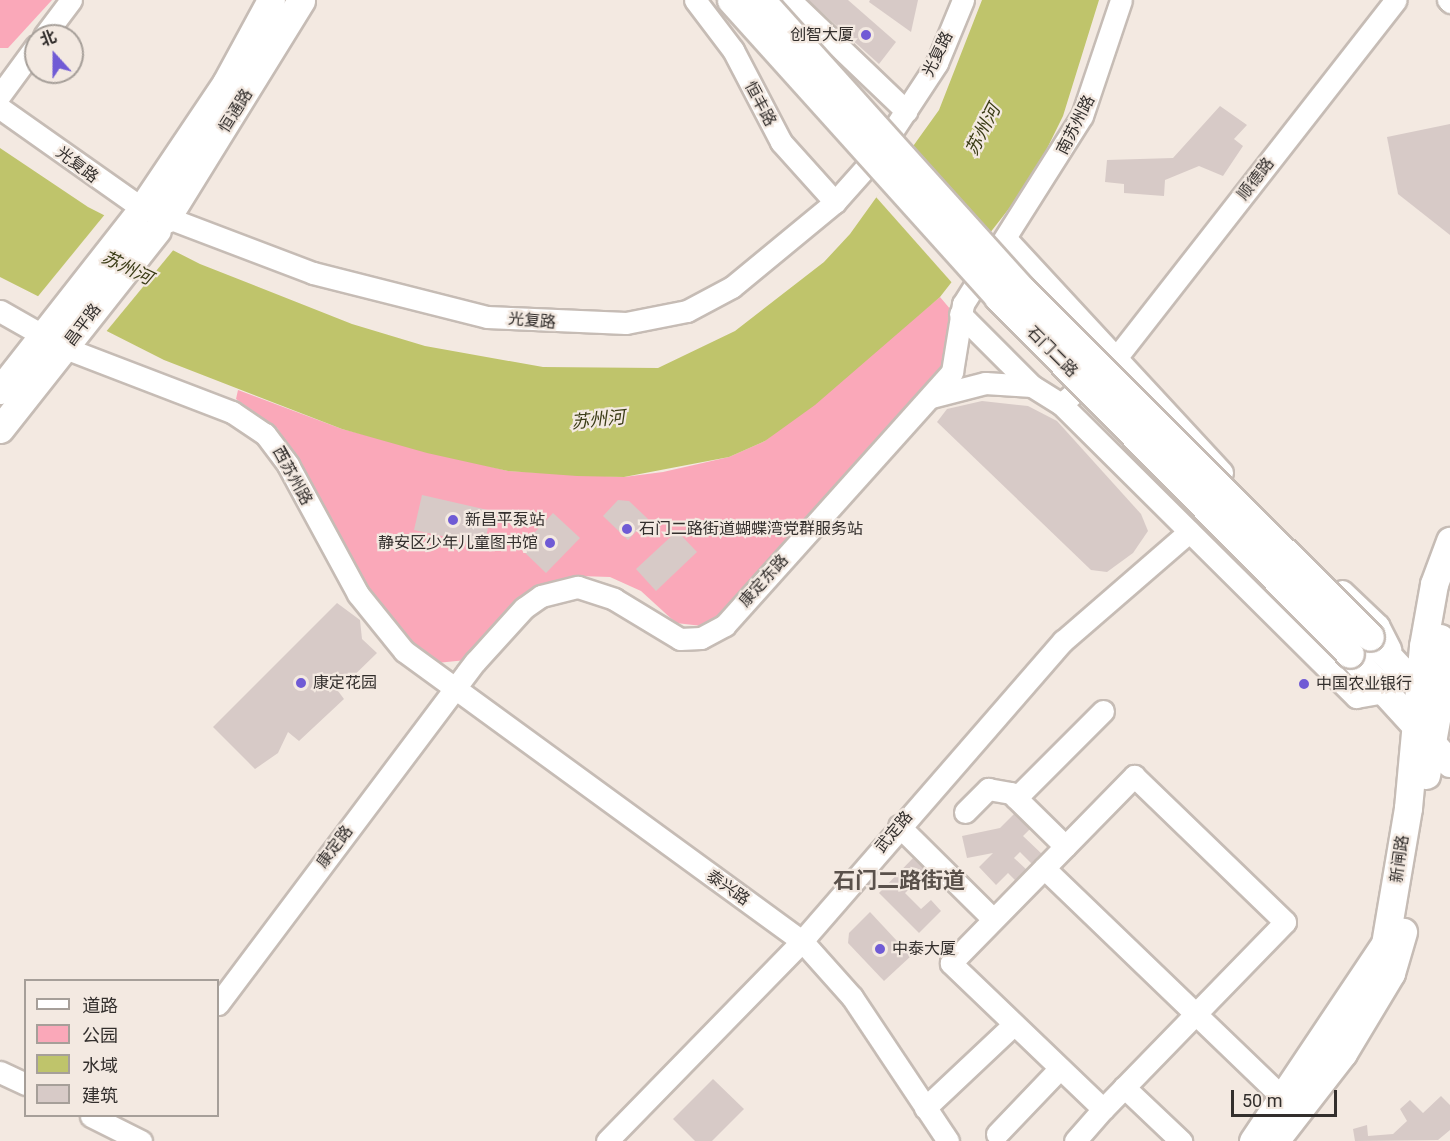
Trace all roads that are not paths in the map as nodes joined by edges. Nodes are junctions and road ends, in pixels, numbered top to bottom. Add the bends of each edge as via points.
1 (71, 0) edge
2 (271, 0) edge
3 (301, 0) edge
4 (695, 0) edge
5 (731, 0) edge
6 (762, 0) edge
7 (790, 0) edge
8 (963, 0) edge
9 (1121, 0) edge
10 (1396, 0) edge
11 (53, 24) edge
12 (24, 62) edge
13 (0, 95) edge
14 (0, 108) edge
15 (906, 111) junction
16 (834, 202) junction
17 (150, 219) junction
18 (1006, 239) junction
19 (0, 311) edge
20 (960, 314) junction
21 (60, 335) junction
22 (1116, 358) junction
23 (1032, 386) junction
24 (0, 390) edge
25 (930, 397) junction
26 (1061, 404) junction
27 (0, 429) edge
28 (1189, 532) junction
29 (1450, 541) edge
30 (1450, 583) edge
31 (1360, 646) junction
32 (453, 692) junction
33 (1385, 692) junction
34 (1433, 709) edge
35 (1103, 711) dead end
36 (1450, 763) edge
37 (1016, 798) junction
38 (965, 812) dead end
39 (899, 826) junction
40 (1065, 846) junction
41 (1044, 868) junction
42 (993, 919) junction
43 (802, 941) junction
44 (219, 1003) edge
45 (1196, 1014) junction
46 (1014, 1024) junction
47 (1060, 1068) junction
48 (0, 1072) edge
49 (24, 1083) edge
50 (1124, 1087) junction
51 (1284, 1099) junction
52 (926, 1108) junction
53 (1103, 1109) junction
54 (93, 1117) edge
55 (123, 1129) edge
56 (997, 1134) dead end
57 (1169, 1137) edge
58 (141, 1141) edge
59 (607, 1141) edge
60 (948, 1141) edge
61 (1075, 1141) edge
62 (1253, 1141) edge
63 (1275, 1141) edge

1 - 11 street
2 - 17 main road, 恒通路
3 - 17 main road, 恒通路
4 - 16 street, 恒丰路 via 733,50 781,142
5 - 31 main road, 石门二路, bridge via 998,297
6 - 31 main road, 石门二路, bridge via 1022,290
7 - 15 street
8 - 15 street, 光复路 via 937,63
9 - 18 street, 南苏州路 via 1082,116
10 - 22 street, 顺德路
12 - 13 street
14 - 17 street, 光复路
15 - 16 street, 光复路
16 - 17 street, 光复路 via 732,287 687,311 626,323 573,325 487,317 323,275
17 - 21 main road, 昌平路
18 - 20 street, 康定东路
18 - 22 street, 石门二路
19 - 21 street, 西苏州路
20 - 23 street, 石门二路
20 - 25 street, 康定东路 via 952,372
21 - 24 main road, 昌平路
21 - 27 main road, 昌平路
21 - 32 street, 西苏州路 via 232,412 265,434 371,613 417,663
22 - 26 street, 顺德路
22 - 34 street, 石门二路 via 1377,625
23 - 25 street, 石门二路 via 985,383
23 - 26 street, 石门二路
25 - 32 street, 康定东路 via 713,634 680,639 597,591 560,589 525,608
26 - 28 street, 石门二路
28 - 33 street, 石门二路 via 1356,698
28 - 39 street, 武定路 via 1078,625
29 - 34 main road, 新闸路 via 1434,584
30 - 34 main road, 新闸路
31 - 33 main road, 石门二路
31 - 34 main road, 石门二路
32 - 43 street, 泰兴路
32 - 44 street, 康定路
33 - 34 main road, 石门二路
34 - 36 main road, 石门二路
34 - 51 main road, 新闸路 via 1408,808 1385,944
34 - 63 main road, 新闸路 via 1414,880 1391,973 1343,1053
35 - 37 street
37 - 38 street via 988,789
37 - 40 street
39 - 42 street
39 - 43 street, 武定路
40 - 41 street
40 - 45 street via 1134,776 1285,922
41 - 42 street
41 - 45 street
42 - 46 street via 951,963
43 - 52 street, 泰兴路 via 852,997
43 - 59 street, 武定路
45 - 50 street
45 - 51 street
46 - 47 street
46 - 52 street
47 - 53 street
47 - 56 street
48 - 49 street
50 - 53 street
50 - 57 street
51 - 62 main road, 新闸路
52 - 60 street, 泰兴路
53 - 61 street
54 - 55 street
55 - 58 street

